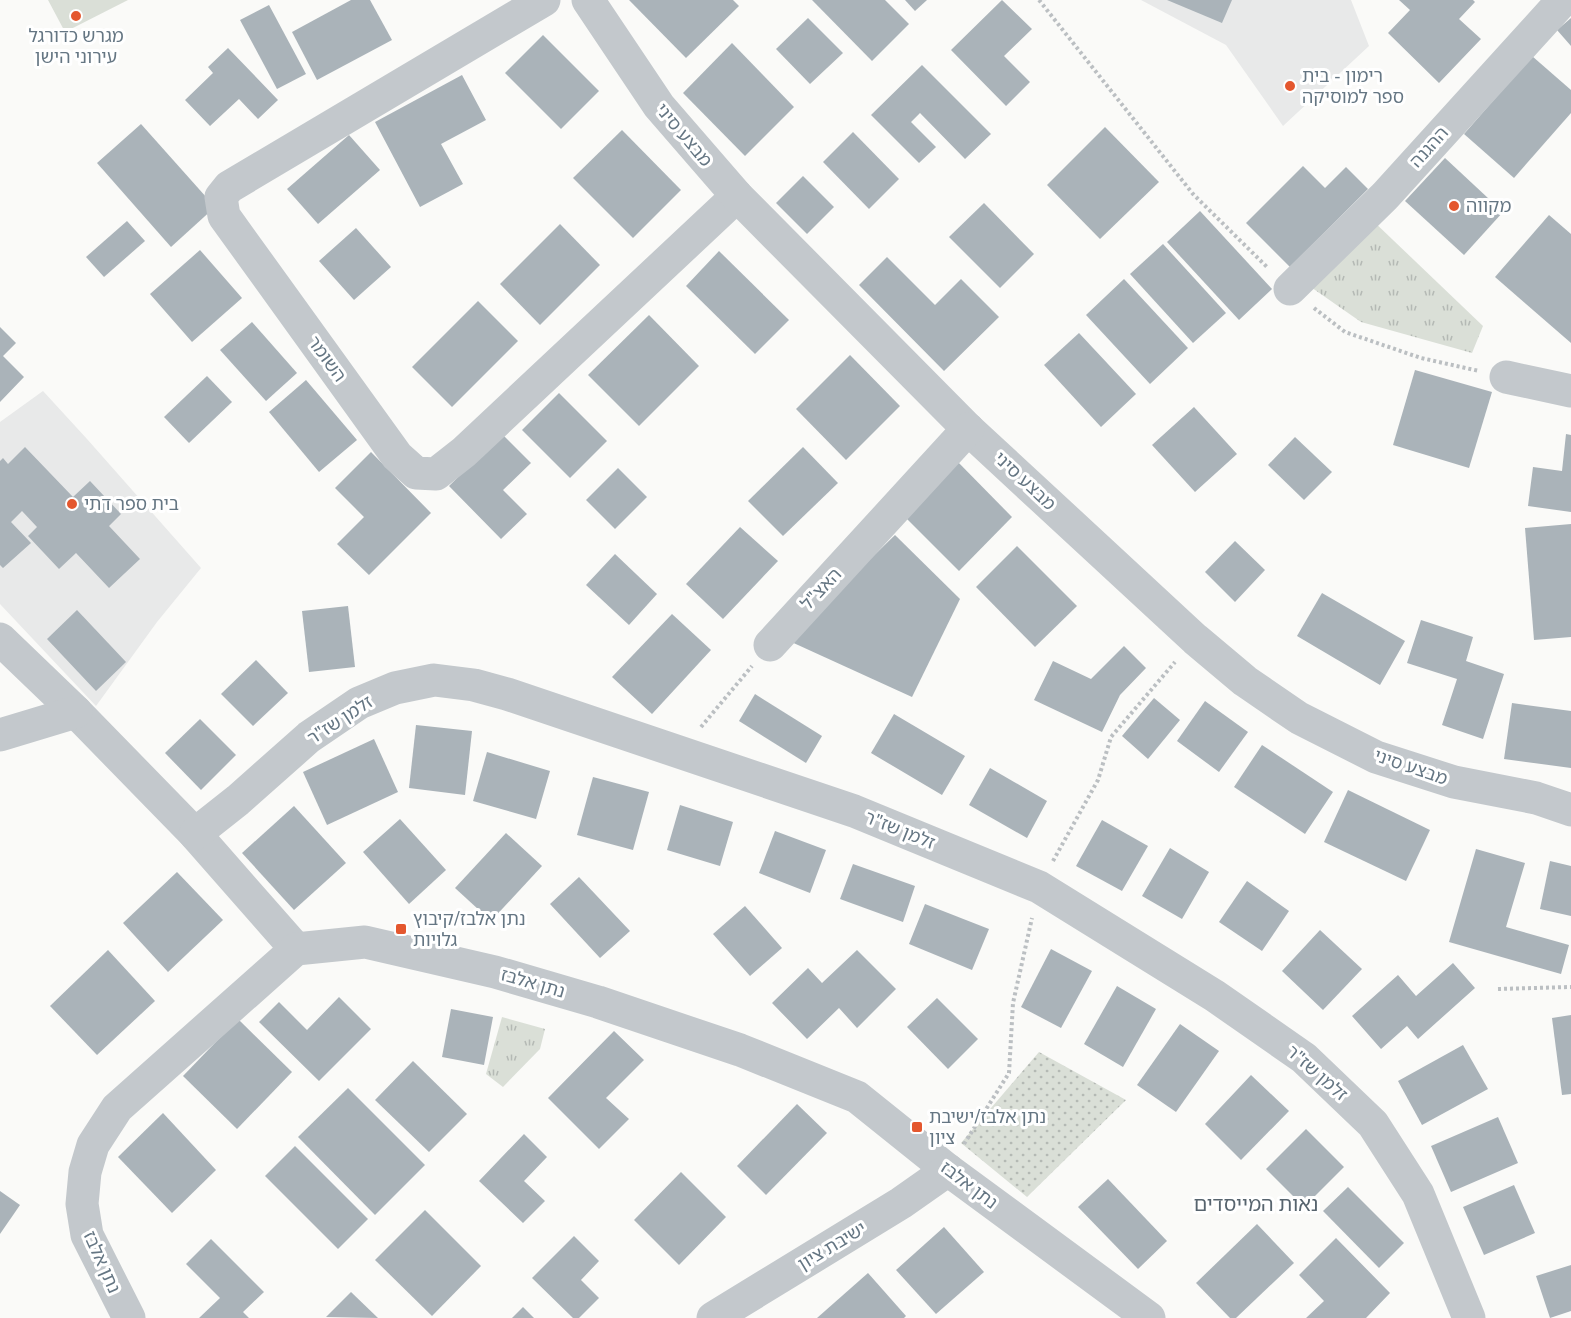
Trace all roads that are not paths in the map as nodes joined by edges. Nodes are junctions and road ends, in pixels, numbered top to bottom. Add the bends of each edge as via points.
1 (543, 0) edge
2 (588, 0) edge
3 (1563, 0) edge
4 (737, 196) junction
5 (1290, 289) road end
6 (1506, 377) road end
7 (1571, 391) edge
8 (969, 429) junction
9 (0, 639) edge
10 (770, 645) road end
11 (76, 712) junction
12 (0, 735) edge
13 (1571, 810) edge
14 (195, 834) junction
15 (297, 949) junction
16 (948, 1170) junction
17 (129, 1318) edge
18 (713, 1318) edge
19 (1149, 1318) edge
20 (1469, 1318) edge

1 - 4 street, השומר via 229,187 221,197 224,216 397,456 416,473 436,474 464,453
2 - 4 street, מבצע סיני via 659,106
3 - 5 street, ההגנה via 1385,196
4 - 8 street, מבצע סיני
6 - 7 street
8 - 10 street, האצ"ל
8 - 13 street, מבצע סיני via 1194,639 1299,718 1376,757 1454,782 1536,798
9 - 11 street
11 - 12 street
11 - 14 street
14 - 15 street
14 - 20 street, זלמן שז"ר via 309,737 359,703 395,688 434,680 474,684 507,694 854,811 1039,887 1215,996 1304,1059 1374,1124 1418,1194
15 - 16 street, נתן אלבז via 365,942 495,972 729,1046 857,1097
15 - 17 street, נתן אלבז via 117,1108 93,1145 82,1204 87,1235
16 - 18 street, ישיבת ציון
16 - 19 street, נתן אלבז

